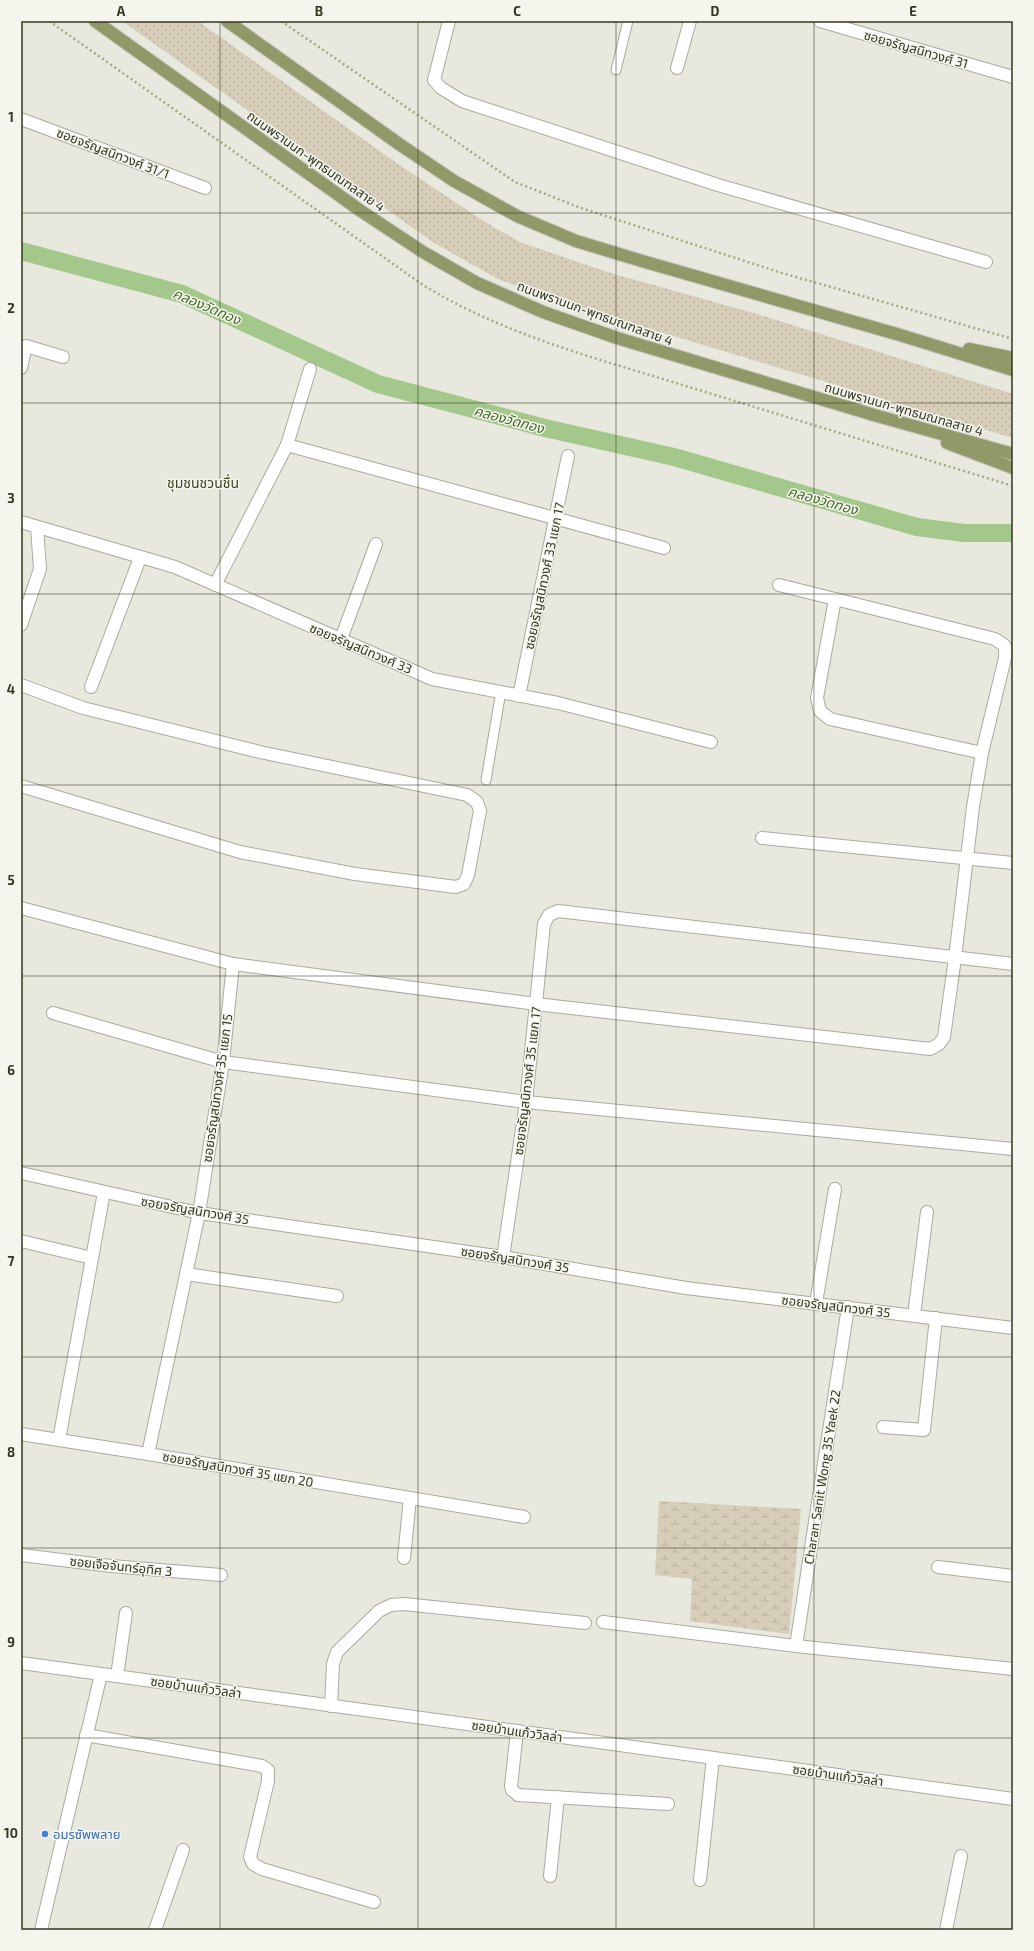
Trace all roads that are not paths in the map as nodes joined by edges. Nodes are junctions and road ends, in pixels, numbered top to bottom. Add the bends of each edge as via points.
1 (95, 21) edge
2 (227, 21) edge
3 (449, 21) edge
4 (628, 21) edge
5 (690, 21) edge
6 (820, 21) edge
7 (677, 68) dead end
8 (616, 70) dead end
9 (1013, 77) edge
10 (21, 119) edge
11 (205, 188) dead end
12 (986, 262) dead end
13 (900, 335) junction
14 (63, 357) dead end
15 (1013, 358) edge
16 (21, 368) edge
17 (310, 369) dead end
18 (1013, 370) edge
19 (874, 415) junction
20 (287, 445) junction
21 (1013, 454) edge
22 (568, 456) dead end
23 (1013, 468) edge
24 (556, 518) junction
25 (21, 522) edge
26 (37, 527) junction
27 (376, 544) dead end
28 (664, 548) dead end
29 (140, 558) junction
30 (215, 585) junction
31 (778, 585) dead end
32 (835, 599) junction
33 (24, 605) edge
34 (21, 625) edge
35 (341, 639) junction
36 (21, 685) edge
37 (91, 687) dead end
38 (501, 691) junction
39 (519, 696) junction
40 (711, 742) dead end
41 (982, 753) junction
42 (486, 780) dead end
43 (21, 786) edge
44 (762, 838) dead end
45 (966, 860) junction
46 (1013, 863) edge
47 (21, 908) edge
48 (955, 958) junction
49 (233, 964) junction
50 (1013, 964) edge
51 (536, 1004) junction
52 (53, 1013) dead end
53 (223, 1062) junction
54 (526, 1102) junction
55 (1013, 1149) edge
56 (21, 1173) edge
57 (835, 1189) dead end
58 (104, 1192) junction
59 (199, 1212) junction
60 (927, 1212) dead end
61 (21, 1241) edge
62 (503, 1257) junction
63 (92, 1258) junction
64 (186, 1274) junction
65 (337, 1296) dead end
66 (816, 1304) junction
67 (848, 1307) junction
68 (914, 1315) junction
69 (936, 1318) junction
70 (1013, 1328) edge
71 (883, 1426) dead end
72 (21, 1434) edge
73 (59, 1440) junction
74 (148, 1454) junction
75 (410, 1498) junction
76 (524, 1517) dead end
77 (21, 1555) edge
78 (404, 1558) dead end
79 (938, 1567) dead end
80 (221, 1575) dead end
81 (1013, 1576) edge
82 (126, 1613) dead end
83 (603, 1622) dead end
84 (585, 1623) dead end
85 (796, 1646) junction
86 (21, 1663) edge
87 (1013, 1669) edge
88 (101, 1674) junction
89 (117, 1676) junction
90 (331, 1706) junction
91 (517, 1731) junction
92 (86, 1735) junction
93 (713, 1758) junction
94 (558, 1797) junction
95 (1013, 1800) edge
96 (668, 1804) dead end
97 (183, 1850) dead end
98 (961, 1856) dead end
99 (550, 1876) dead end
100 (700, 1880) dead end
101 (374, 1902) dead end
102 (41, 1930) edge
103 (155, 1930) edge
104 (946, 1930) edge

1 - 19 main road, ถนนพรานนก-พุทธมณฑลสาย 4 via 361,211 477,283 543,312 617,338
2 - 13 main road via 436,168 517,216 576,241
3 - 12 street via 434,80 462,101 718,185
4 - 8 lane
5 - 7 street
6 - 9 street, ซอยจรัญสนิทวงศ์ 31
10 - 11 street, ซอยจรัญสนิทวงศ์ 31/1
13 - 15 main road
13 - 18 main road
14 - 16 street via 26,346
17 - 20 street
19 - 21 main road, ถนนพรานนก-พุทธมณฑลสาย 4
19 - 23 main road
20 - 24 street
20 - 30 street
22 - 24 street, ซอยจรัญสนิทวงศ์ 33 แยก 17
24 - 28 street
24 - 39 street, ซอยจรัญสนิทวงศ์ 33 แยก 17
25 - 26 street, ซอยจรัญสนิทวงศ์ 33
26 - 29 street, ซอยจรัญสนิทวงศ์ 33
26 - 33 street via 40,569
27 - 35 street
29 - 30 street, ซอยจรัญสนิทวงศ์ 33 via 175,567
29 - 37 street
30 - 35 street, ซอยจรัญสนิทวงศ์ 33
31 - 32 street
32 - 41 street via 817,698 820,711 830,719
32 - 41 street via 995,639 1005,646 1005,658
33 - 34 street
35 - 38 street, ซอยจรัญสนิทวงศ์ 33 via 432,679
36 - 43 street via 83,708 114,716 260,752 467,795 478,802 480,811 468,875 464,884 456,887 355,874 240,852
38 - 39 street, ซอยจรัญสนิทวงศ์ 33
38 - 42 lane
39 - 40 street, ซอยจรัญสนิทวงศ์ 33 via 558,703
41 - 45 street
44 - 45 street
45 - 46 street
45 - 48 street
47 - 49 street
48 - 50 street
48 - 51 street via 944,1037 939,1044 930,1049
48 - 51 street, ซอยจรัญสนิทวงศ์ 35 แยก 17 via 558,911 549,915 544,924
49 - 51 street
49 - 53 street, ซอยจรัญสนิทวงศ์ 35 แยก 15
51 - 54 street, ซอยจรัญสนิทวงศ์ 35 แยก 17
52 - 53 street
53 - 54 street
53 - 59 street, ซอยจรัญสนิทวงศ์ 35 แยก 15
54 - 55 street
54 - 62 street, ซอยจรัญสนิทวงศ์ 35 แยก 17
56 - 58 street, ซอยจรัญสนิทวงศ์ 35
57 - 66 street
58 - 59 street, ซอยจรัญสนิทวงศ์ 35
58 - 63 street
59 - 62 street, ซอยจรัญสนิทวงศ์ 35
59 - 64 street, ซอยจรัญสนิทวงศ์ 35 แยก 20
60 - 68 street
61 - 63 street
62 - 66 street, ซอยจรัญสนิทวงศ์ 35 via 686,1288
63 - 73 street
64 - 65 street
64 - 74 street, ซอยจรัญสนิทวงศ์ 35 แยก 20
66 - 67 street, ซอยจรัญสนิทวงศ์ 35
67 - 68 street, ซอยจรัญสนิทวงศ์ 35
67 - 85 street, Charan Sanit Wong 35 Yaek 22
68 - 69 street, ซอยจรัญสนิทวงศ์ 35
69 - 70 street, ซอยจรัญสนิทวงศ์ 35
69 - 71 street via 924,1430
72 - 73 street
73 - 74 street
74 - 75 street, ซอยจรัญสนิทวงศ์ 35 แยก 20
75 - 76 street, ซอยจรัญสนิทวงศ์ 35 แยก 20
75 - 78 street
77 - 80 street, ซอยเจือจันทร์อุทิศ 3
79 - 81 street
82 - 89 street
83 - 85 street
84 - 90 street via 391,1604 379,1611 337,1652
85 - 87 street
86 - 88 street, ซอยบ้านแก้ววิลล่า
88 - 89 street, ซอยบ้านแก้ววิลล่า
88 - 92 street
89 - 90 street, ซอยบ้านแก้ววิลล่า
90 - 91 street, ซอยบ้านแก้ววิลล่า
91 - 93 street, ซอยบ้านแก้ววิลล่า
91 - 94 street via 512,1790 518,1794
92 - 101 street via 262,1766 268,1770 268,1781 250,1857 253,1864 262,1869
92 - 102 street
93 - 95 street, ซอยบ้านแก้ววิลล่า
93 - 100 street
94 - 96 street
94 - 99 street
97 - 103 street
98 - 104 street

